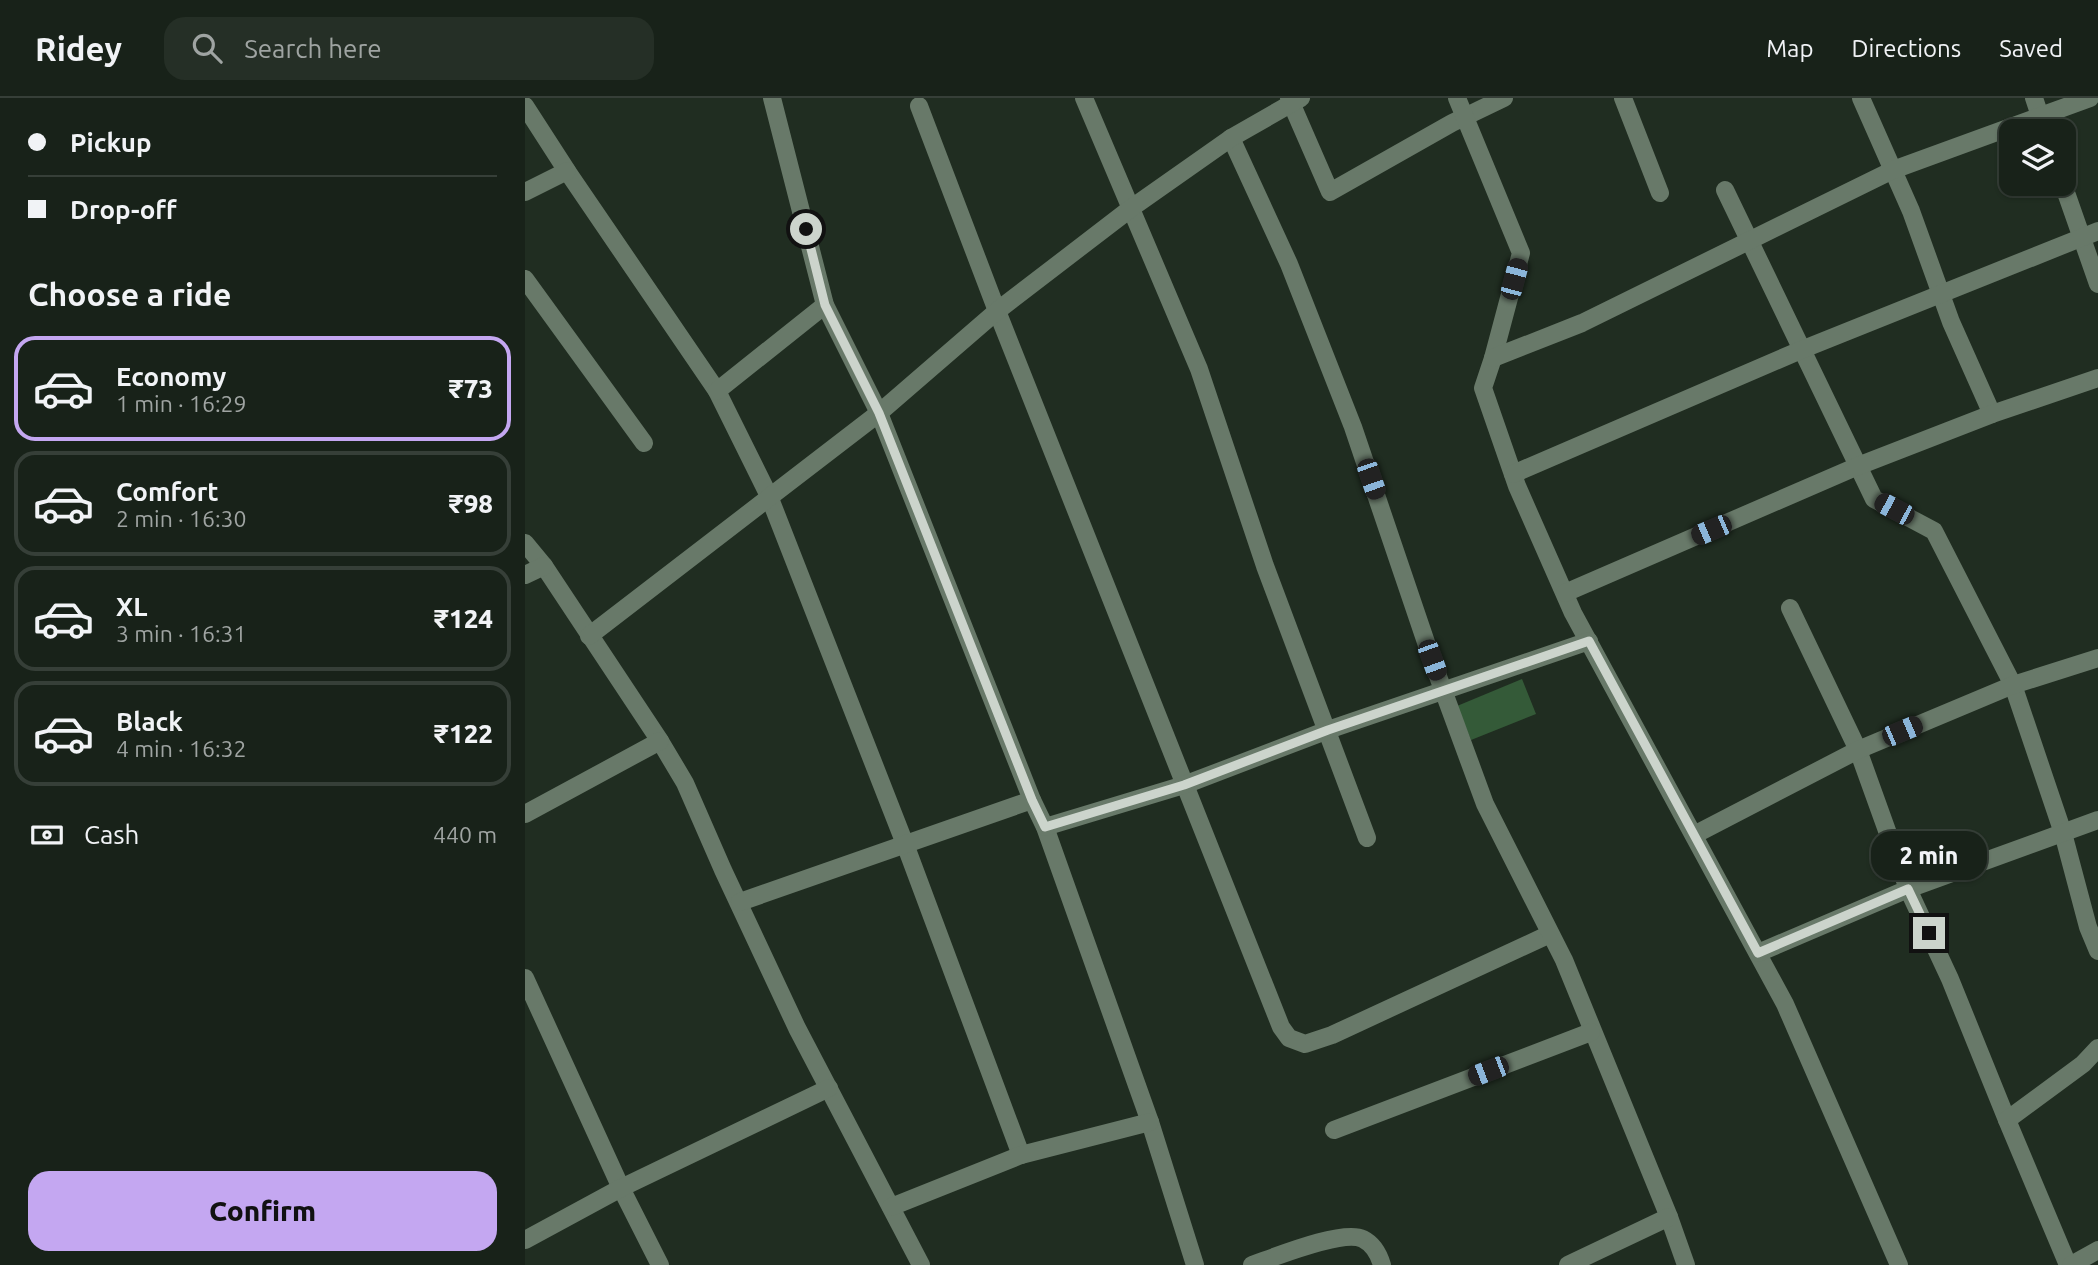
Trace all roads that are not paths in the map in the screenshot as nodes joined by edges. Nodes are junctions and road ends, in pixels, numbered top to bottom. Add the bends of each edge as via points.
1 (772, 98) edge
2 (1084, 98) edge
3 (1457, 98) edge
4 (1504, 98) edge
5 (1623, 98) edge
6 (1861, 98) edge
7 (2034, 98) edge
8 (2089, 98) edge
9 (1294, 100) edge
10 (525, 106) edge
11 (919, 106) dead end
12 (1467, 116) junction
13 (2042, 119) edge
14 (2050, 119) edge
15 (1999, 137) edge
16 (1231, 138) junction
17 (1893, 170) junction
18 (567, 171) junction
19 (1725, 190) dead end
20 (525, 192) edge
21 (1660, 193) dead end
22 (2069, 196) edge
23 (1130, 209) junction
24 (2090, 234) edge
25 (1749, 241) junction
26 (525, 279) edge
27 (2098, 284) edge
28 (1941, 293) junction
29 (825, 305) junction
30 (997, 311) junction
31 (1801, 350) junction
32 (1493, 358) junction
33 (2098, 378) edge
34 (717, 391) junction
35 (879, 413) junction
36 (1992, 414) junction
37 (644, 443) dead end
38 (1857, 466) junction
39 (1513, 474) junction
40 (769, 496) junction
41 (525, 543) edge
42 (544, 566) junction
43 (525, 575) edge
44 (1565, 593) junction
45 (1790, 608) dead end
46 (589, 636) junction
47 (1589, 641) junction
48 (2098, 658) edge
49 (2013, 685) junction
50 (1444, 691) junction
51 (1328, 730) junction
52 (660, 741) junction
53 (1858, 750) junction
54 (1184, 785) junction
55 (1032, 800) junction
56 (525, 814) edge
57 (2098, 820) edge
58 (1045, 827) junction
59 (2063, 833) junction
60 (1694, 835) junction
61 (1367, 838) dead end
62 (905, 844) junction
63 (1908, 889) junction
64 (740, 902) junction
65 (1551, 934) junction
66 (2098, 951) edge
67 (1758, 953) junction
68 (525, 978) edge
69 (1591, 1032) junction
70 (2098, 1048) edge
71 (829, 1088) junction
72 (2007, 1120) junction
73 (1150, 1122) junction
74 (1334, 1130) dead end
75 (1021, 1155) junction
76 (621, 1188) junction
77 (891, 1208) junction
78 (1668, 1217) junction
79 (525, 1240) edge
80 (2098, 1251) edge
81 (660, 1265) edge
82 (921, 1265) edge
83 (1195, 1265) edge
84 (1252, 1265) edge
85 (1382, 1265) edge
86 (1568, 1265) edge
87 (1686, 1265) edge
88 (1899, 1265) edge
89 (2069, 1265) edge

1 - 29 street
2 - 23 street
3 - 12 street
4 - 12 street
5 - 21 street
6 - 17 street
7 - 13 street
8 - 14 street
9 - 12 street via 1330,192
9 - 16 street
10 - 18 street
11 - 30 street
12 - 32 street via 1521,253
15 - 17 street
16 - 23 street
16 - 50 street via 1289,264 1353,427
17 - 25 street
17 - 28 street
18 - 20 street
18 - 34 street
19 - 25 street
22 - 24 street
23 - 30 street
23 - 51 street via 1199,369 1265,566
24 - 27 street
24 - 28 street
25 - 31 street
25 - 32 street via 1582,323
26 - 37 street
28 - 31 street
28 - 36 street
29 - 34 street
29 - 35 street
30 - 35 street
30 - 54 street
31 - 38 street
31 - 39 street
32 - 39 street via 1483,388
33 - 36 street
34 - 40 street
35 - 40 street
35 - 55 street
36 - 38 street
38 - 44 street
38 - 49 street via 1874,499 1934,531
39 - 44 street
40 - 46 street
40 - 62 street
41 - 42 street
42 - 43 street
42 - 46 street
44 - 47 street
45 - 53 street
46 - 52 street
47 - 50 street
47 - 60 street
48 - 49 street
49 - 53 street
49 - 59 street
50 - 51 street
50 - 65 street via 1485,804
51 - 54 street
51 - 61 street
52 - 56 street
52 - 64 street via 685,783
53 - 60 street
53 - 63 street
54 - 58 street
54 - 65 street via 1268,997 1289,1038 1305,1044 1332,1035
55 - 58 street
55 - 62 street
57 - 59 street
58 - 73 street
59 - 63 street
59 - 66 street
60 - 67 street
62 - 64 street
62 - 75 street
63 - 67 street
63 - 72 street
64 - 71 street
65 - 69 street
67 - 88 street via 1785,1004
68 - 76 street
69 - 74 street
69 - 78 street
70 - 72 street
71 - 76 street
71 - 77 street
72 - 89 street
73 - 75 street
73 - 83 street
75 - 77 street
76 - 79 street
76 - 81 street
77 - 82 street
78 - 86 street
78 - 87 street
80 - 89 street
84 - 85 street via 1341,1236 1363,1239 1379,1253

